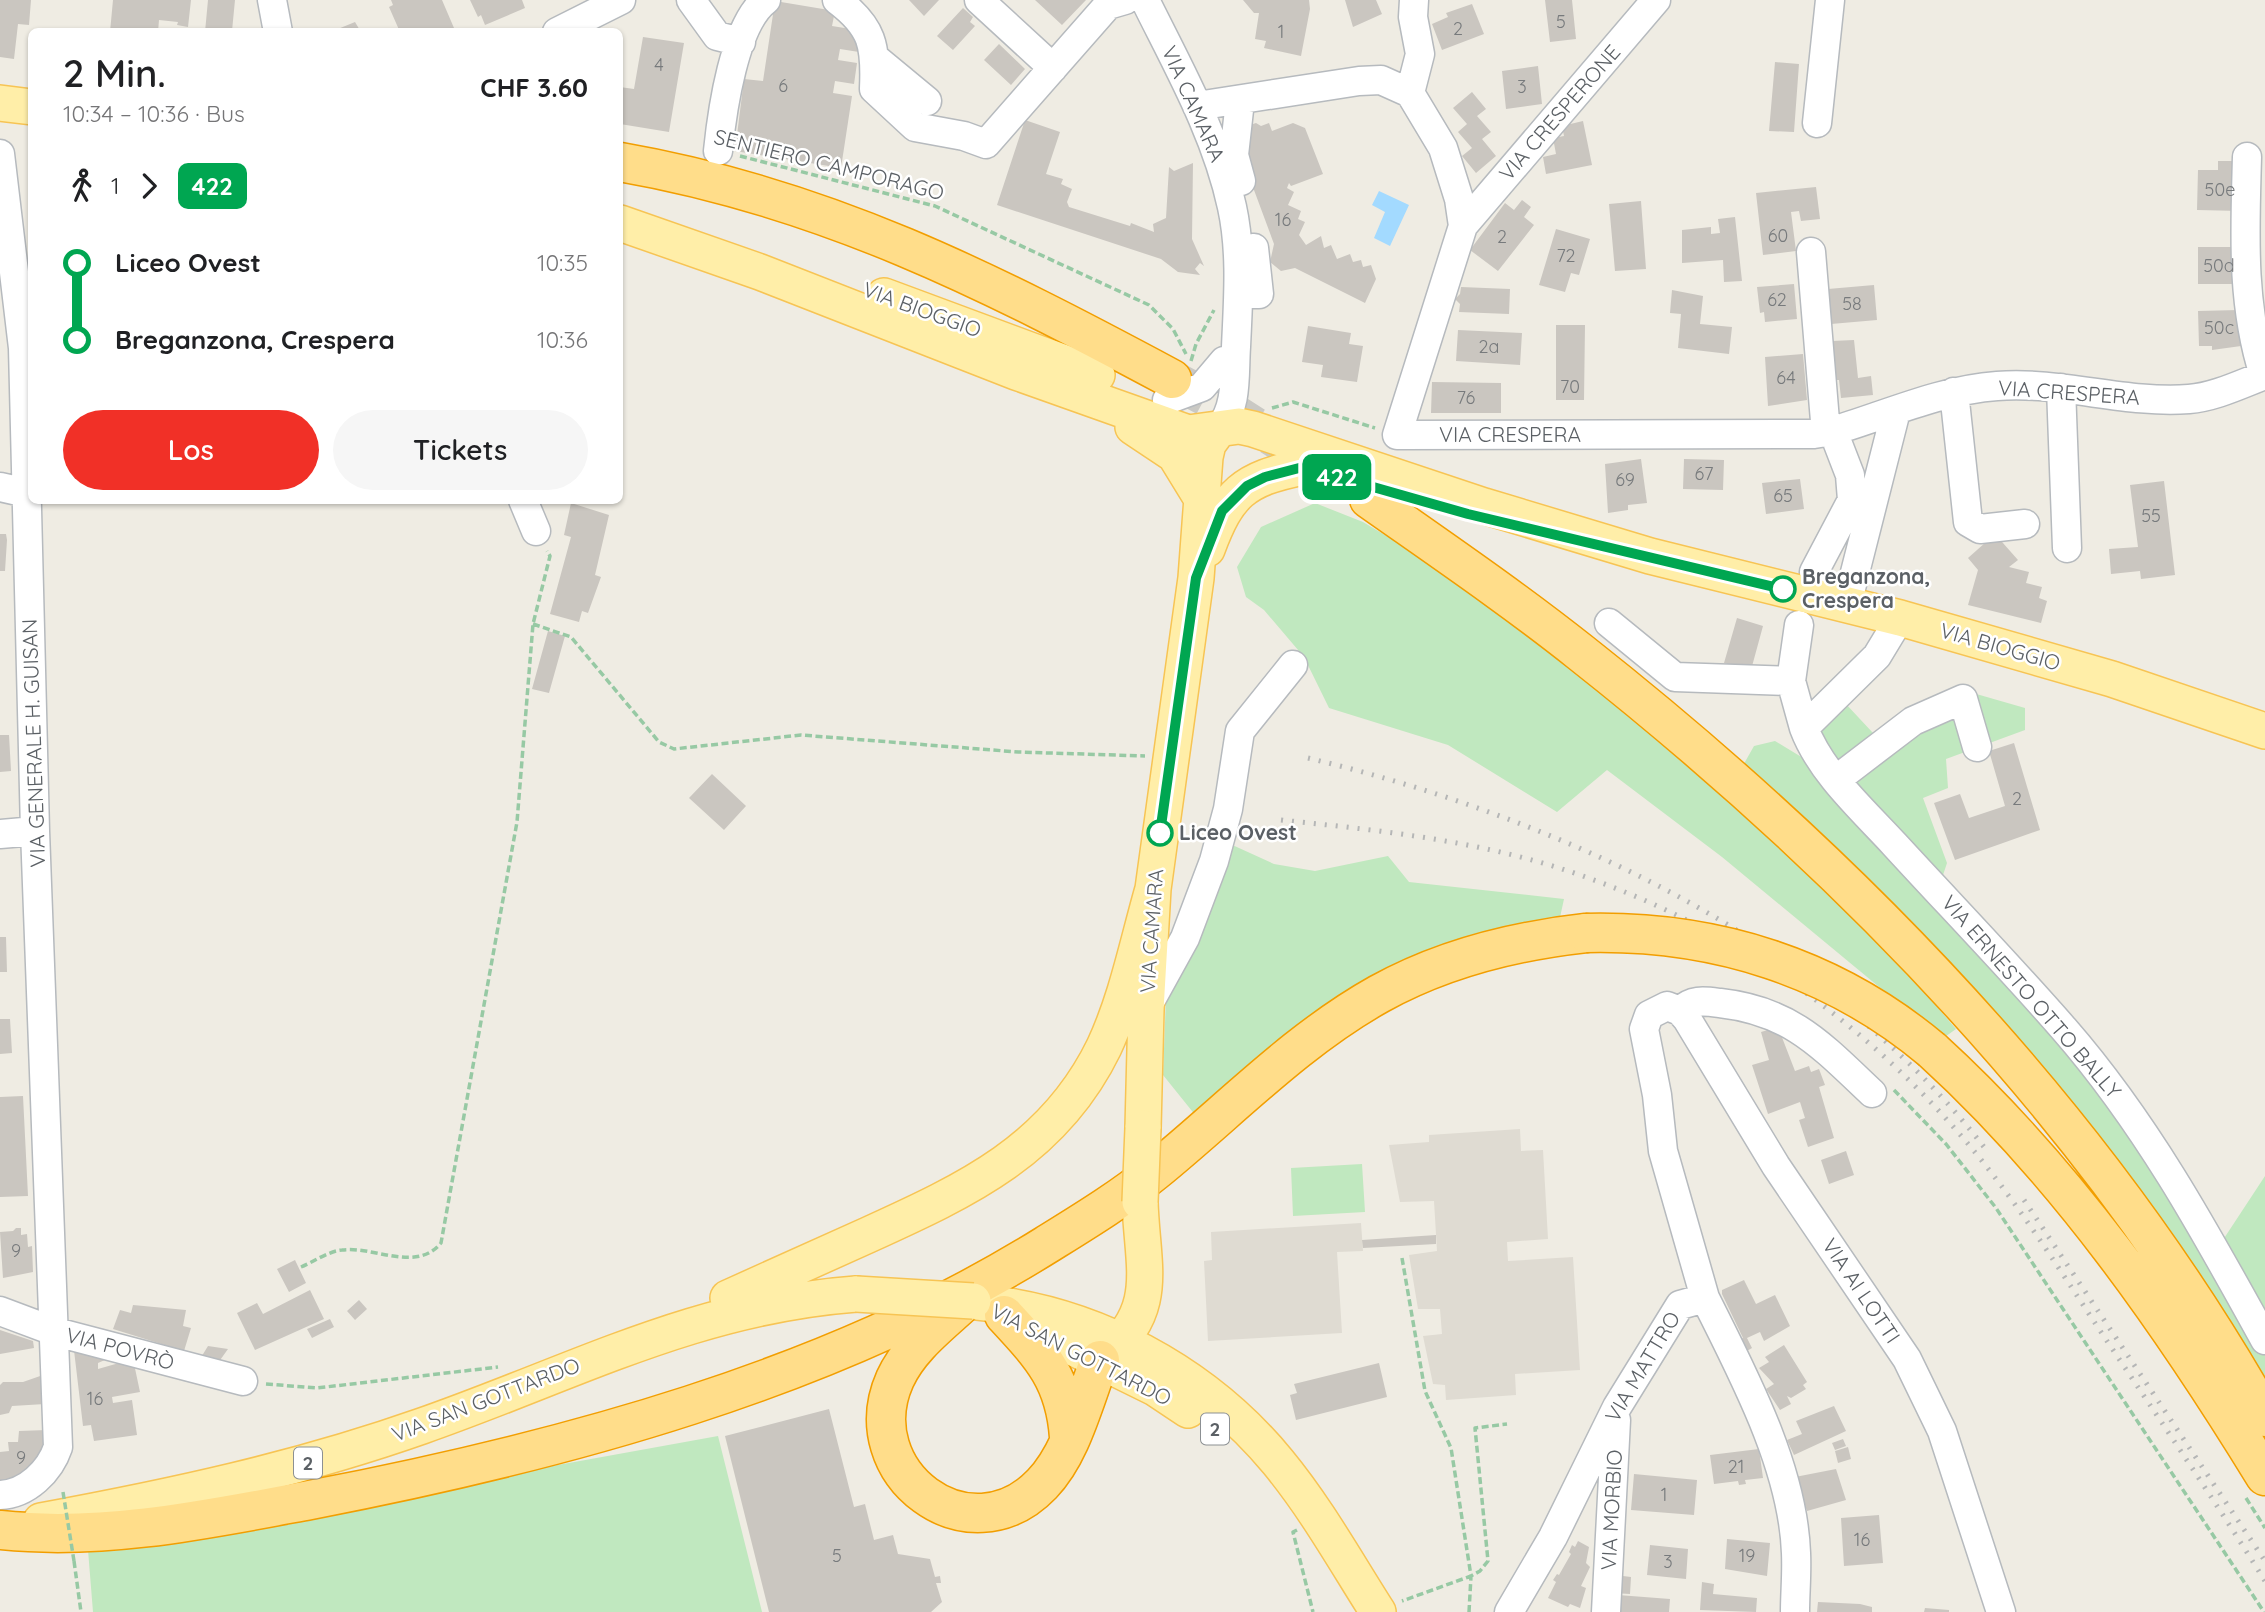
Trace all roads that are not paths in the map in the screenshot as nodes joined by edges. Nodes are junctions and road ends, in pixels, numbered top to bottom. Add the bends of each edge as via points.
1 (272, 0) edge
2 (621, 0) edge
3 (691, 0) edge
4 (766, 0) edge
5 (837, 0) edge
6 (979, 0) edge
7 (1125, 0) edge
8 (1144, 0) edge
9 (1414, 0) edge
10 (1656, 0) edge
11 (1830, 0) edge
12 (277, 28) edge
13 (565, 28) edge
14 (741, 42) junction
15 (875, 58) junction
16 (1053, 68) junction
17 (1410, 93) junction
18 (928, 101) dead end
19 (1240, 101) junction
20 (0, 103) edge
21 (28, 106) edge
22 (1197, 106) junction
23 (1817, 123) dead end
24 (718, 151) road end
25 (0, 154) edge
26 (2247, 157) dead end
27 (623, 163) edge
28 (623, 203) edge
29 (623, 224) edge
30 (1463, 226) junction
31 (1811, 252) dead end
32 (1229, 296) junction
33 (12, 347) edge
34 (1224, 361) junction
35 (1016, 372) junction
36 (2264, 375) edge
37 (1181, 378) junction
38 (2061, 388) junction
39 (1954, 392) junction
40 (1896, 411) junction
41 (1219, 429) junction
42 (1829, 432) junction
43 (1397, 435) joint
44 (1303, 467) junction
45 (14, 490) edge
46 (1202, 499) junction
47 (1369, 499) tunnel mouth
48 (525, 504) edge
49 (2025, 524) dead end
50 (536, 531) road end
51 (2067, 548) dead end
52 (1650, 556) junction
53 (1814, 572) dead end
54 (1196, 578) junction
55 (1847, 604) junction
56 (1900, 618) junction
57 (1609, 623) dead end
58 (1799, 625) dead end
59 (1293, 664) dead end
60 (1791, 681) junction
61 (1804, 728) junction
62 (2265, 731) edge
63 (1977, 747) dead end
64 (1837, 779) junction
65 (36, 831) junction
66 (0, 834) edge
67 (1153, 889) junction
68 (1671, 1009) junction
69 (1146, 1010) junction
70 (1879, 1088) road end
71 (1140, 1202) junction
72 (1143, 1272) junction
73 (991, 1297) junction
74 (1705, 1298) junction
75 (0, 1311) edge
76 (56, 1332) junction
77 (2265, 1340) edge
78 (1111, 1346) junction
79 (603, 1354) junction
80 (243, 1381) road end
81 (1218, 1403) junction
82 (1617, 1407) junction
83 (2265, 1417) edge
84 (1069, 1437) junction
85 (2253, 1483) edge
86 (0, 1495) edge
87 (1316, 1517) junction
88 (0, 1529) edge
89 (1361, 1597) edge
90 (1378, 1612) edge
91 (1509, 1612) edge
92 (1606, 1612) edge
93 (1795, 1612) edge
94 (2001, 1612) edge

1 - 12 street
2 - 13 street
3 - 14 street via 717,36
4 - 14 street via 756,7
5 - 15 street via 858,15 873,41
6 - 16 street
7 - 16 street via 1108,5
8 - 22 street, VIA CAMARA
9 - 17 street via 1420,54
10 - 30 street, VIA CRESPERONE
11 - 23 street
14 - 24 street
15 - 16 street via 874,89 915,127 986,144
15 - 18 street
17 - 19 street via 1381,80 1359,81
17 - 30 street, VIA CRESPERONE via 1443,148
19 - 22 street
19 - 32 street via 1234,155 1248,207 1259,294
20 - 21 main road
22 - 32 street, VIA CAMARA via 1233,209
25 - 33 street, VIA GENERALE H. GUISAN
26 - 36 street via 2246,278 2252,337
27 - 37 highway via 753,191 886,238
28 - 37 main road, VIA BIOGGIO
29 - 35 main road, VIA BIOGGIO
30 - 43 street, VIA CRESPERONE
31 - 42 street
32 - 34 street, VIA CAMARA
32 - 41 street, VIA CAMARA via 1232,407
33 - 45 street, VIA GENERALE H. GUISAN
34 - 37 street via 1202,387
34 - 41 street, VIA CAMARA via 1214,410
35 - 41 main road, VIA BIOGGIO via 1188,433
35 - 46 main road via 1162,445 1186,468
36 - 38 street, VIA CRESPERA via 2190,399
37 - 41 main road, VIA BIOGGIO via 1197,410
38 - 39 street, VIA CRESPERA via 1997,386
38 - 51 street
39 - 40 street, VIA CRESPERA
39 - 49 street via 1968,523 1980,529
40 - 42 street, VIA CRESPERA
40 - 55 street
41 - 44 main road, VIA BIOGGIO via 1242,448
41 - 46 main road, VIA CAMARA via 1208,444
41 - 52 main road, VIA BIOGGIO via 1253,429
41 - 54 main road, VIA CAMARA via 1223,453
42 - 43 street, VIA CRESPERA
42 - 53 street via 1850,475 1852,500
44 - 52 main road, VIA BIOGGIO via 1468,514
44 - 54 main road via 1247,486 1222,511
45 - 65 street, VIA GENERALE H. GUISAN
46 - 54 main road, VIA CAMARA
47 - 83 highway via 1661,717 1878,916 2001,1047 2109,1178 2162,1252
48 - 50 street
52 - 55 main road, VIA BIOGGIO
54 - 67 main road, VIA CAMARA
55 - 56 main road, VIA BIOGGIO
56 - 61 street via 1877,656
56 - 62 main road, VIA BIOGGIO via 2112,679
57 - 60 street via 1675,677
58 - 60 street
59 - 69 street via 1240,732 1228,809 1213,861 1185,939
60 - 61 street
61 - 64 street, VIA ERNESTO OTTO BALLY via 1819,759
63 - 64 street via 1963,699 1913,721
64 - 77 street, VIA ERNESTO OTTO BALLY via 2121,1097 2172,1175
65 - 66 street
65 - 76 street, VIA GENERALE H. GUISAN
67 - 69 main road, VIA CAMARA
67 - 79 main road via 1104,1046 1066,1107 1024,1148 979,1182 922,1211
68 - 70 street via 1703,1001 1771,1013
68 - 74 street, VIA MATTRO via 1649,1015 1644,1029 1662,1151
68 - 94 street, VIA AI LOTTI via 1912,1369 1942,1431
69 - 71 main road, VIA CAMARA, bridge
71 - 72 main road, VIA CAMARA
71 - 78 main road, VIA CAMARA
72 - 78 main road, VIA CAMARA via 1139,1317
72 - 81 main road via 1162,1334
73 - 78 main road, VIA SAN GOTTARDO / 2 via 1034,1308
73 - 79 main road, VIA SAN GOTTARDO / 2, bridge via 856,1294 802,1298 670,1331
73 - 84 highway via 1058,1382
73 - 84 highway via 914,1350 895,1378 886,1419 893,1458 908,1481 930,1500 953,1509 991,1511 1017,1503 1040,1486
73 - 85 highway, bridge via 1043,1247 1151,1175 1276,1068 1376,996 1490,949 1586,933 1670,936 1761,955 1847,991 1932,1050 2002,1119 2119,1262 2224,1409
73 - 88 highway via 884,1330 650,1417 408,1481 145,1527 95,1532
74 - 82 street, VIA MATTRO via 1680,1305
74 - 93 street via 1756,1402 1783,1482 1796,1551
75 - 76 street, VIA POVRÒ
76 - 80 street, VIA POVRÒ
76 - 86 street, VIA GENERALE H. GUISAN via 55,1456 32,1484
78 - 81 main road, VIA SAN GOTTARDO / 2
78 - 84 highway
78 - 87 main road, VIA SAN GOTTARDO / 2 via 1155,1388 1214,1428
79 - 88 main road, VIA SAN GOTTARDO / 2 via 424,1425 284,1470 157,1500
81 - 87 main road, VIA SAN GOTTARDO / 2 via 1278,1462
82 - 91 street, VIA MATTRO via 1553,1537
82 - 92 street, VIA MORBIO
87 - 89 main road, VIA SAN GOTTARDO / 2
89 - 90 main road, VIA SAN GOTTARDO / 2

